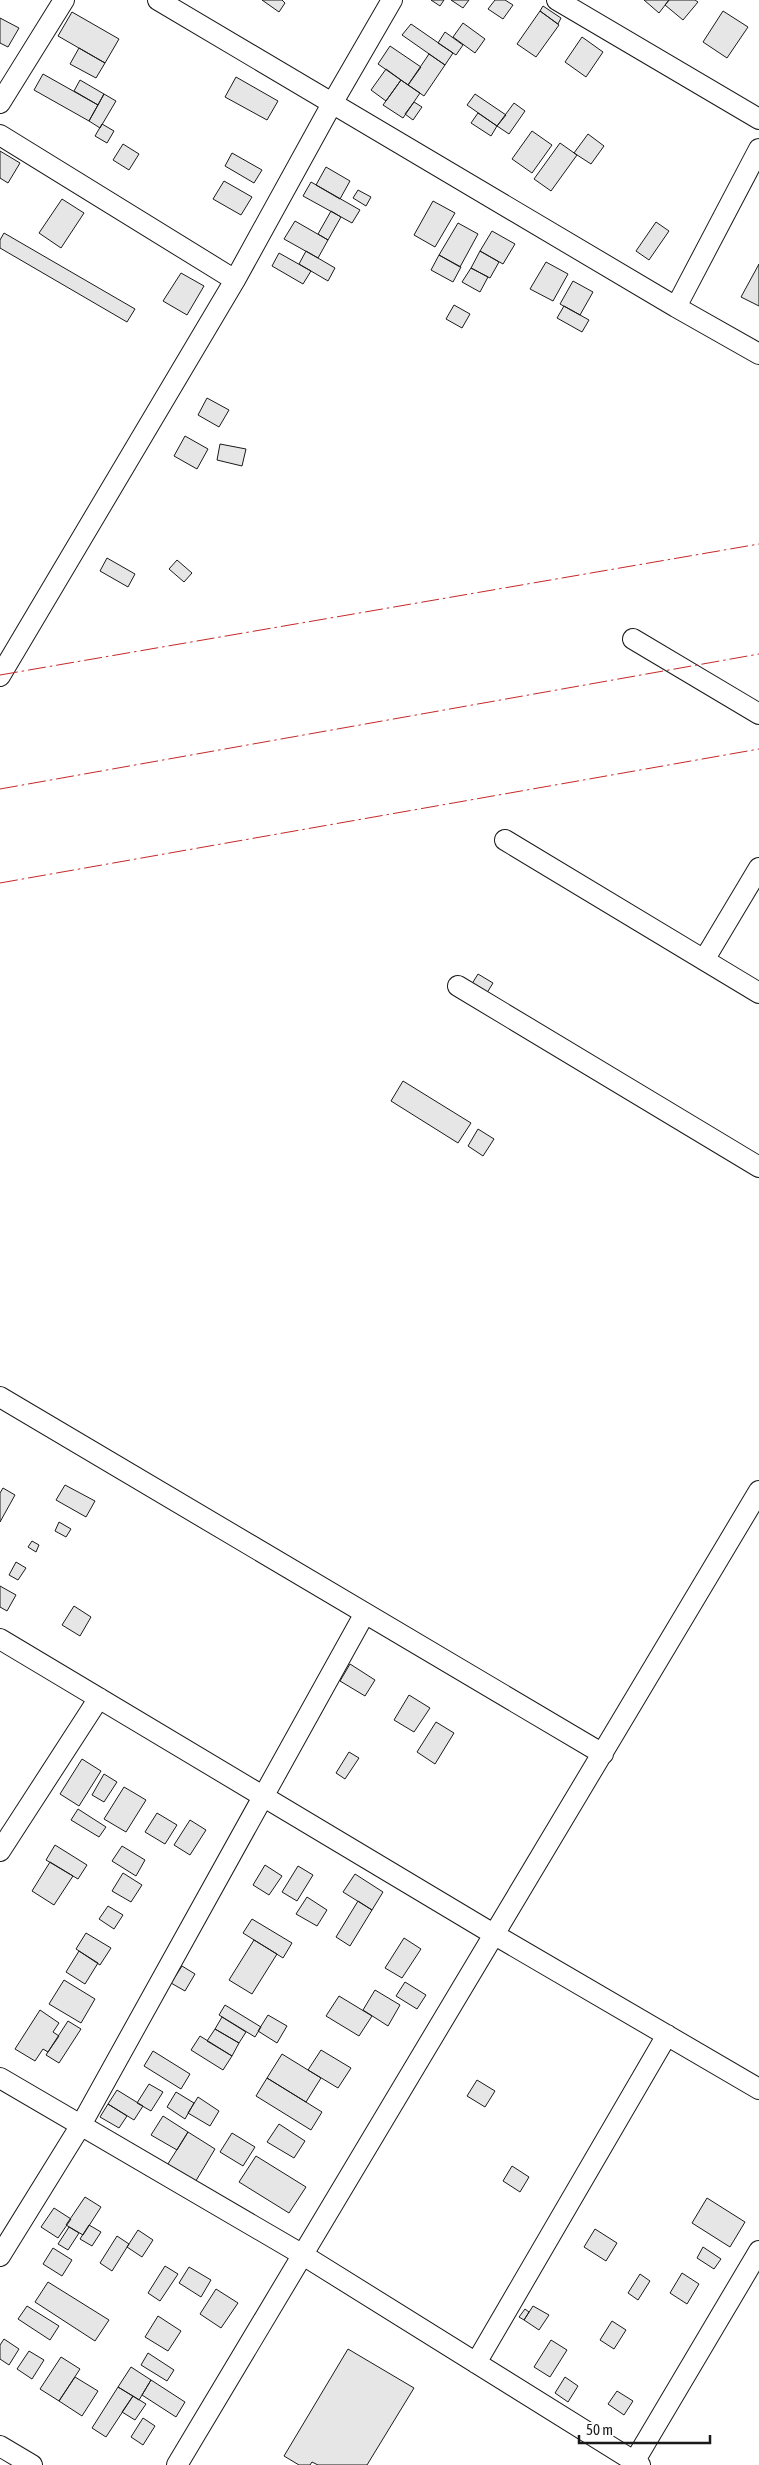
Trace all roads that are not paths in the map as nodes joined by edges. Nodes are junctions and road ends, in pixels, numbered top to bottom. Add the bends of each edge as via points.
1 (64, 0) edge
2 (158, 0) edge
3 (392, 0) edge
4 (557, 0) edge
5 (333, 102) junction
6 (0, 103) edge
7 (759, 119) edge
8 (0, 136) edge
9 (759, 149) edge
10 (235, 280) junction
11 (676, 307) junction
12 (759, 354) edge
13 (633, 639) dead end
14 (0, 676) edge
15 (759, 714) edge
16 (505, 840) dead end
17 (759, 868) edge
18 (704, 960) junction
19 (458, 986) dead end
20 (759, 993) edge
21 (759, 1168) edge
22 (2, 1403) edge
23 (759, 1491) edge
24 (365, 1613) junction
25 (0, 1639) edge
26 (99, 1698) junction
27 (603, 1754) junction
28 (264, 1796) junction
29 (0, 1852) edge
30 (495, 1935) junction
31 (667, 2035) junction
32 (0, 2078) edge
33 (759, 2089) edge
34 (81, 2125) junction
35 (759, 2251) edge
36 (303, 2255) junction
37 (0, 2256) edge
38 (476, 2363) junction
39 (0, 2446) edge
40 (637, 2463) edge
41 (32, 2465) edge
42 (177, 2465) edge

1 - 6 street
2 - 5 street
3 - 5 street
4 - 7 street
5 - 10 street
5 - 11 street
8 - 10 street
9 - 11 street
10 - 14 street
11 - 12 street
13 - 15 street
16 - 18 street
17 - 18 street
18 - 20 street
19 - 21 street
22 - 24 street
23 - 27 street
24 - 27 street
24 - 28 street
25 - 26 street
26 - 28 street
26 - 29 street
27 - 30 street
28 - 30 street
28 - 34 street
30 - 31 street
30 - 36 street
31 - 33 street
31 - 38 street
32 - 34 street
34 - 36 street
34 - 37 street
35 - 40 street
36 - 38 street
36 - 42 street
38 - 40 street
39 - 41 street

